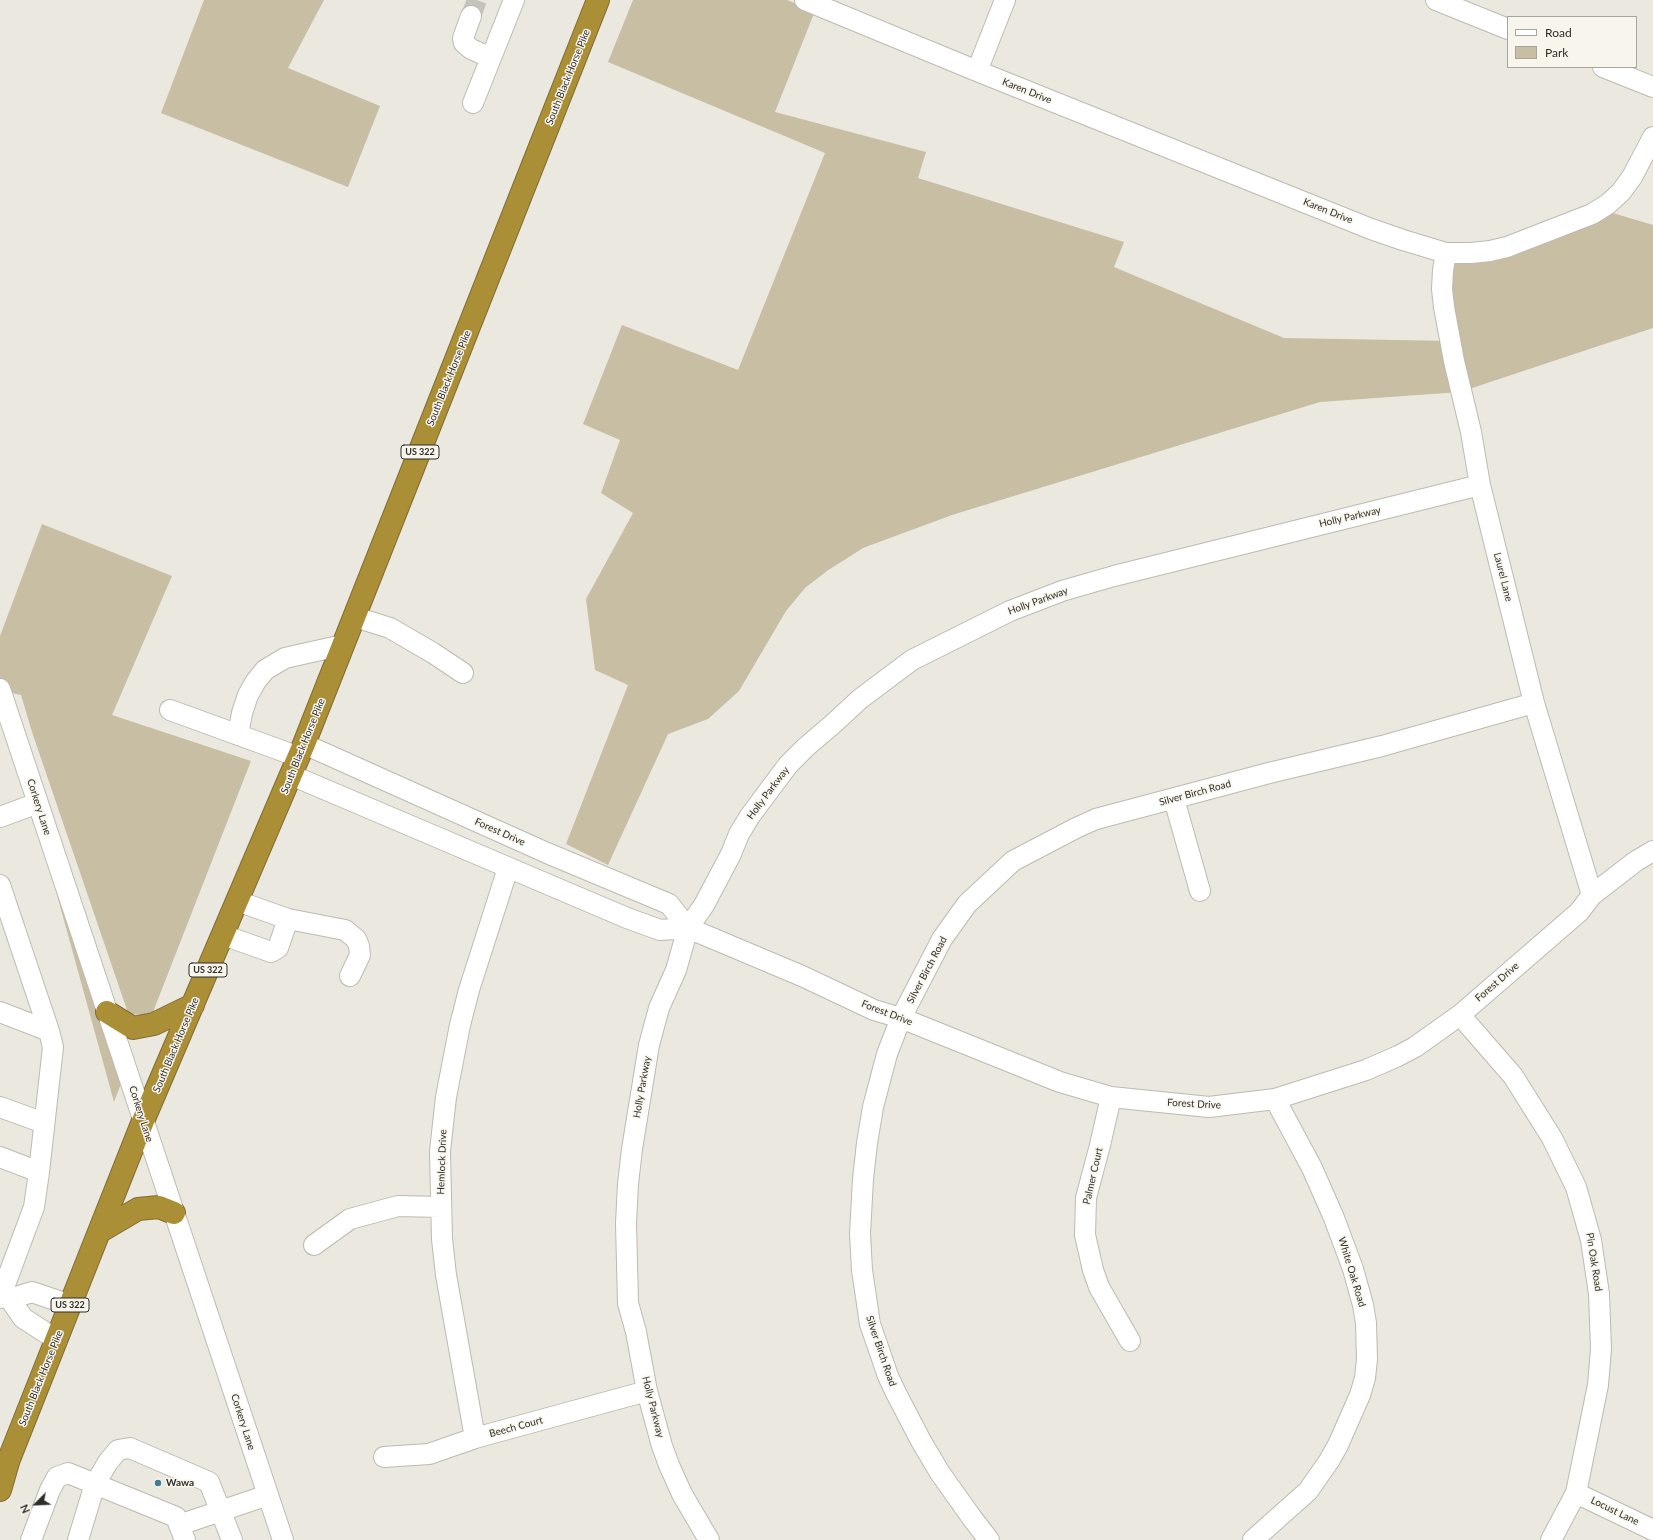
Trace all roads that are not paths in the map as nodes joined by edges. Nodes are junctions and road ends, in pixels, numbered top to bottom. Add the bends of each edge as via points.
1 (514, 0) edge
2 (598, 0) edge
3 (805, 0) edge
4 (1005, 0) edge
5 (1436, 0) edge
6 (471, 16) tunnel mouth
7 (1507, 29) edge
8 (491, 58) junction
9 (1606, 68) edge
10 (977, 71) junction
11 (1653, 87) edge
12 (473, 103) dead end
13 (1653, 137) edge
14 (1446, 253) junction
15 (1480, 485) junction
16 (355, 617) junction
17 (343, 645) junction
18 (463, 673) dead end
19 (0, 689) edge
20 (1534, 703) junction
21 (170, 710) dead end
22 (238, 735) junction
23 (298, 759) junction
24 (1174, 799) junction
25 (38, 803) junction
26 (0, 817) edge
27 (1653, 851) edge
28 (508, 868) junction
29 (0, 885) edge
30 (1200, 891) dead end
31 (1592, 895) junction
32 (237, 902) junction
33 (288, 919) junction
34 (688, 928) junction
35 (223, 936) junction
36 (350, 976) dead end
37 (193, 1005) junction
38 (0, 1012) edge
39 (107, 1012) junction
40 (1460, 1015) junction
41 (901, 1018) junction
42 (49, 1031) junction
43 (1111, 1097) junction
44 (1275, 1099) junction
45 (0, 1107) edge
46 (143, 1120) junction
47 (44, 1123) junction
48 (0, 1158) edge
49 (39, 1172) junction
50 (441, 1207) junction
51 (174, 1213) junction
52 (99, 1232) junction
53 (314, 1245) dead end
54 (3, 1297) edge
55 (70, 1305) junction
56 (57, 1340) junction
57 (1130, 1341) dead end
58 (647, 1391) junction
59 (475, 1438) junction
60 (5, 1457) edge
61 (384, 1457) dead end
62 (95, 1484) junction
63 (0, 1490) edge
64 (1576, 1493) junction
65 (268, 1495) junction
66 (221, 1511) junction
67 (1653, 1530) edge
68 (182, 1532) edge
69 (31, 1540) edge
70 (78, 1540) edge
71 (232, 1540) edge
72 (283, 1540) edge
73 (709, 1540) edge
74 (990, 1540) edge
75 (1253, 1540) edge
76 (1551, 1540) edge

1 - 8 street
2 - 16 highway, South Black Horse Pike / US 322
3 - 10 street, Karen Drive
4 - 10 street
5 - 7 street
6 - 8 street via 463,38 464,43
8 - 12 street
9 - 11 street
10 - 14 street, Karen Drive via 1372,229
13 - 14 street, Karen Drive via 1632,178 1621,192 1592,214 1507,247 1472,253
14 - 15 street, Laurel Lane via 1442,289 1444,307
15 - 20 street, Laurel Lane
15 - 34 street, Holly Parkway via 1080,586 1010,610 912,660 860,699 788,765 750,816 704,905
16 - 17 highway, South Black Horse Pike / US 322
16 - 18 street via 390,628
17 - 22 street via 284,658 266,670 248,695
17 - 23 highway, South Black Horse Pike / US 322
19 - 25 street, Corkery Lane
20 - 24 street, Silver Birch Road via 1382,746
20 - 31 street, Laurel Lane
21 - 22 street
22 - 23 street
23 - 28 street, Forest Drive
23 - 32 highway, South Black Horse Pike / US 322
23 - 34 street, Forest Drive via 547,852 669,904
24 - 30 street
24 - 41 street, Silver Birch Road via 1096,819 1013,861 967,904 942,939
25 - 26 street
25 - 39 street, Corkery Lane
27 - 31 street, Forest Drive
28 - 34 street, Forest Drive via 660,930
28 - 50 street, Hemlock Drive via 460,1025 446,1097 440,1151
29 - 42 street
31 - 40 street, Forest Drive via 1579,912
32 - 33 street
32 - 35 highway, South Black Horse Pike / US 322
33 - 35 street via 278,948 271,952
33 - 36 street via 345,930 356,938 360,955
34 - 41 street, Forest Drive via 802,976 874,1010
34 - 58 street, Holly Parkway via 676,970 657,1014 649,1045 628,1184 628,1303 638,1338
35 - 37 highway, South Black Horse Pike / US 322
37 - 39 highway via 154,1024 133,1028
37 - 46 highway, South Black Horse Pike / US 322
38 - 42 street
39 - 46 street, Corkery Lane
40 - 44 street, Forest Drive via 1415,1047 1387,1061
40 - 64 street, Pin Oak Road via 1502,1061 1524,1091 1561,1154 1576,1187 1587,1222 1597,1276 1601,1349 1595,1403
41 - 43 street, Forest Drive via 1060,1082
41 - 74 street, Silver Birch Road via 881,1074 867,1143 860,1234 866,1306 888,1376 921,1441 972,1518
42 - 47 street via 53,1047
43 - 44 street, Forest Drive via 1209,1107
43 - 57 street, Palmer Court via 1086,1198 1085,1234 1099,1287
44 - 75 street, White Oak Road via 1312,1168 1353,1269 1366,1323 1367,1359 1360,1395 1329,1461 1308,1491
45 - 47 street
46 - 51 street, Corkery Lane
46 - 52 highway, South Black Horse Pike / US 322
47 - 49 street
48 - 49 street
49 - 54 street via 34,1207
50 - 53 street via 398,1206 350,1219
50 - 59 street, Hemlock Drive via 446,1275
51 - 52 highway via 159,1207 138,1209
51 - 65 street, Corkery Lane
52 - 55 highway, South Black Horse Pike / US 322
54 - 55 street via 32,1292
54 - 56 street via 23,1318
55 - 56 highway, South Black Horse Pike / US 322
56 - 60 highway, South Black Horse Pike / US 322
58 - 59 street, Beech Court
58 - 73 street, Holly Parkway via 662,1446 682,1494
59 - 61 street, Beech Court via 429,1454
60 - 63 highway, South Black Horse Pike / US 322
62 - 66 street via 118,1450 130,1448 209,1482
62 - 68 street via 176,1517
62 - 69 street via 68,1473 57,1477
62 - 70 street
64 - 67 street, Locust Lane
64 - 76 street, Pin Oak Road
65 - 66 street
65 - 72 street, Corkery Lane
66 - 68 street
66 - 71 street

